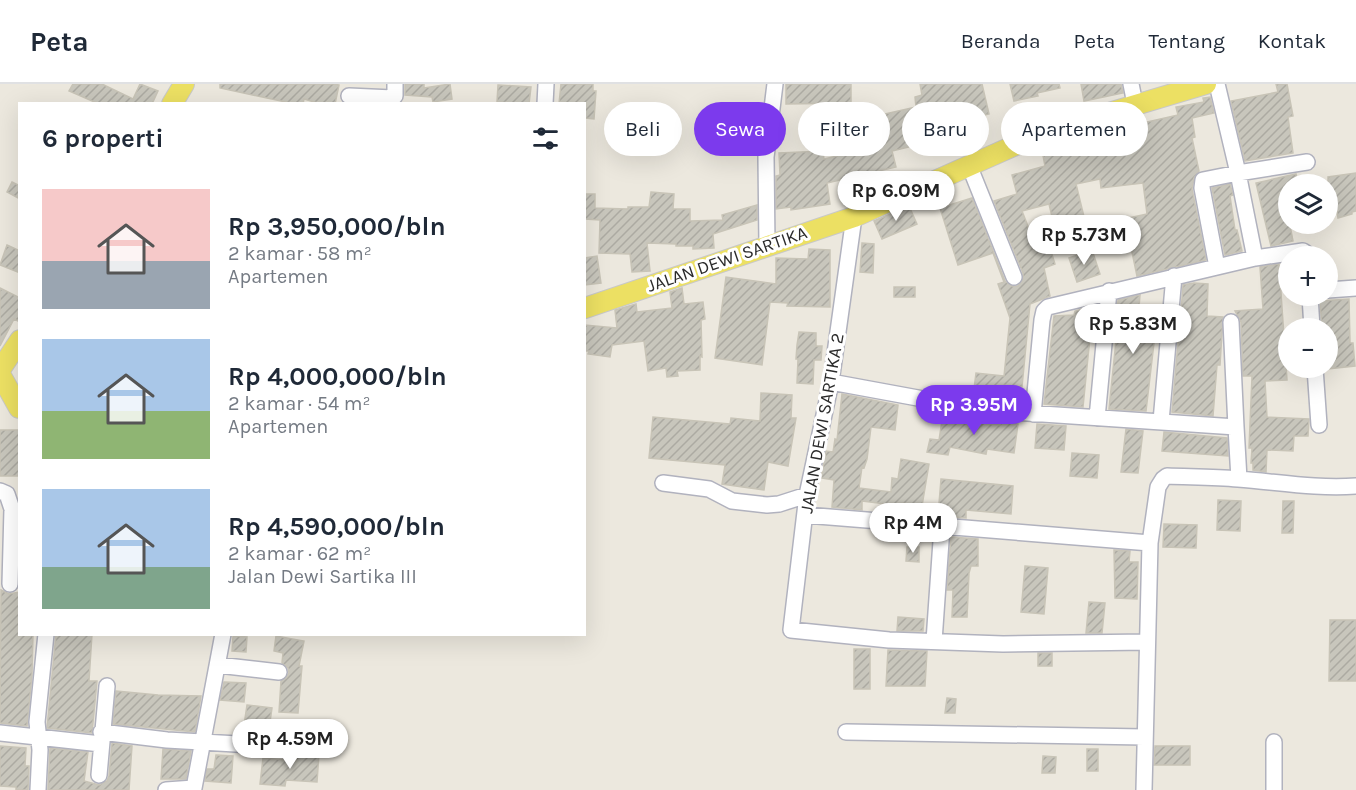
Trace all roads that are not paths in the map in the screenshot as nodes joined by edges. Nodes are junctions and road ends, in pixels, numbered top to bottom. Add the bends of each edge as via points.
1 (184, 84) edge
2 (395, 84) edge
3 (537, 84) edge
4 (546, 84) edge
5 (775, 84) edge
6 (1131, 84) edge
7 (1217, 84) edge
8 (1198, 85) edge
9 (350, 94) edge
10 (173, 102) edge
11 (545, 102) edge
12 (1135, 102) edge
13 (1142, 102) edge
14 (1001, 151) edge
15 (1307, 162) dead end
16 (969, 165) junction
17 (1238, 173) junction
18 (854, 217) junction
19 (767, 246) junction
20 (1278, 255) edge
21 (1255, 258) junction
22 (1217, 267) junction
23 (1174, 276) junction
24 (1014, 277) dead end
25 (1356, 288) edge
26 (1338, 289) edge
27 (1109, 291) junction
28 (586, 308) edge
29 (1231, 322) dead end
30 (18, 343) edge
31 (0, 372) edge
32 (1316, 378) edge
33 (831, 382) junction
34 (18, 406) edge
35 (0, 408) edge
36 (18, 408) edge
37 (1033, 414) junction
38 (1097, 418) junction
39 (1161, 421) junction
40 (1319, 425) dead end
41 (1236, 427) junction
42 (1239, 479) junction
43 (663, 483) dead end
44 (1356, 486) edge
45 (0, 491) edge
46 (807, 495) junction
47 (805, 515) junction
48 (942, 527) junction
49 (1150, 543) junction
50 (4, 557) edge
51 (10, 585) edge
52 (46, 636) edge
53 (223, 636) edge
54 (934, 641) junction
55 (1147, 642) junction
56 (218, 665) junction
57 (279, 672) dead end
58 (106, 686) dead end
59 (846, 732) dead end
60 (0, 733) edge
61 (1144, 737) junction
62 (38, 738) junction
63 (101, 738) junction
64 (203, 741) junction
65 (1274, 742) dead end
66 (306, 748) dead end
67 (99, 775) dead end
68 (38, 790) edge
69 (166, 790) edge
70 (1144, 790) edge
71 (1274, 790) edge

1 - 10 main road
2 - 9 street via 393,98
3 - 4 street
4 - 11 street
5 - 19 street via 766,157
6 - 12 street
7 - 17 street
8 - 13 main road, JALAN DEWI SARTIKA
14 - 16 main road, JALAN DEWI SARTIKA
15 - 17 street
16 - 18 main road, JALAN DEWI SARTIKA
16 - 24 street
17 - 21 street
17 - 22 street via 1202,183
18 - 19 main road, JALAN DEWI SARTIKA
18 - 33 street, JALAN DEWI SARTIKA 2
19 - 28 main road, JALAN DEWI SARTIKA
20 - 21 street
21 - 22 street
22 - 23 street
23 - 27 street
23 - 39 street
25 - 26 street
27 - 37 street via 1044,311
27 - 38 street
29 - 41 street
30 - 31 main road
31 - 34 main road
32 - 40 street
33 - 37 street via 967,407
33 - 46 street, JALAN DEWI SARTIKA 2
35 - 36 main road
37 - 38 street
38 - 39 street
39 - 41 street
41 - 42 street
42 - 44 street
42 - 49 street via 1167,476 1157,495
43 - 46 street via 709,489 726,499 767,505
45 - 50 street via 7,494 12,509
46 - 47 street, JALAN DEWI SARTIKA 2
47 - 48 street
47 - 54 street, JALAN DEWI SARTIKA 2 via 791,630
48 - 49 street
48 - 54 street
49 - 55 street
50 - 51 street
52 - 62 street
53 - 56 street
54 - 55 street
55 - 61 street
56 - 57 street
56 - 64 street
58 - 63 street
59 - 61 street
60 - 62 street
61 - 70 street
62 - 63 street
62 - 68 street
63 - 64 street
63 - 67 street
64 - 66 street
64 - 69 street via 194,788
65 - 71 street

